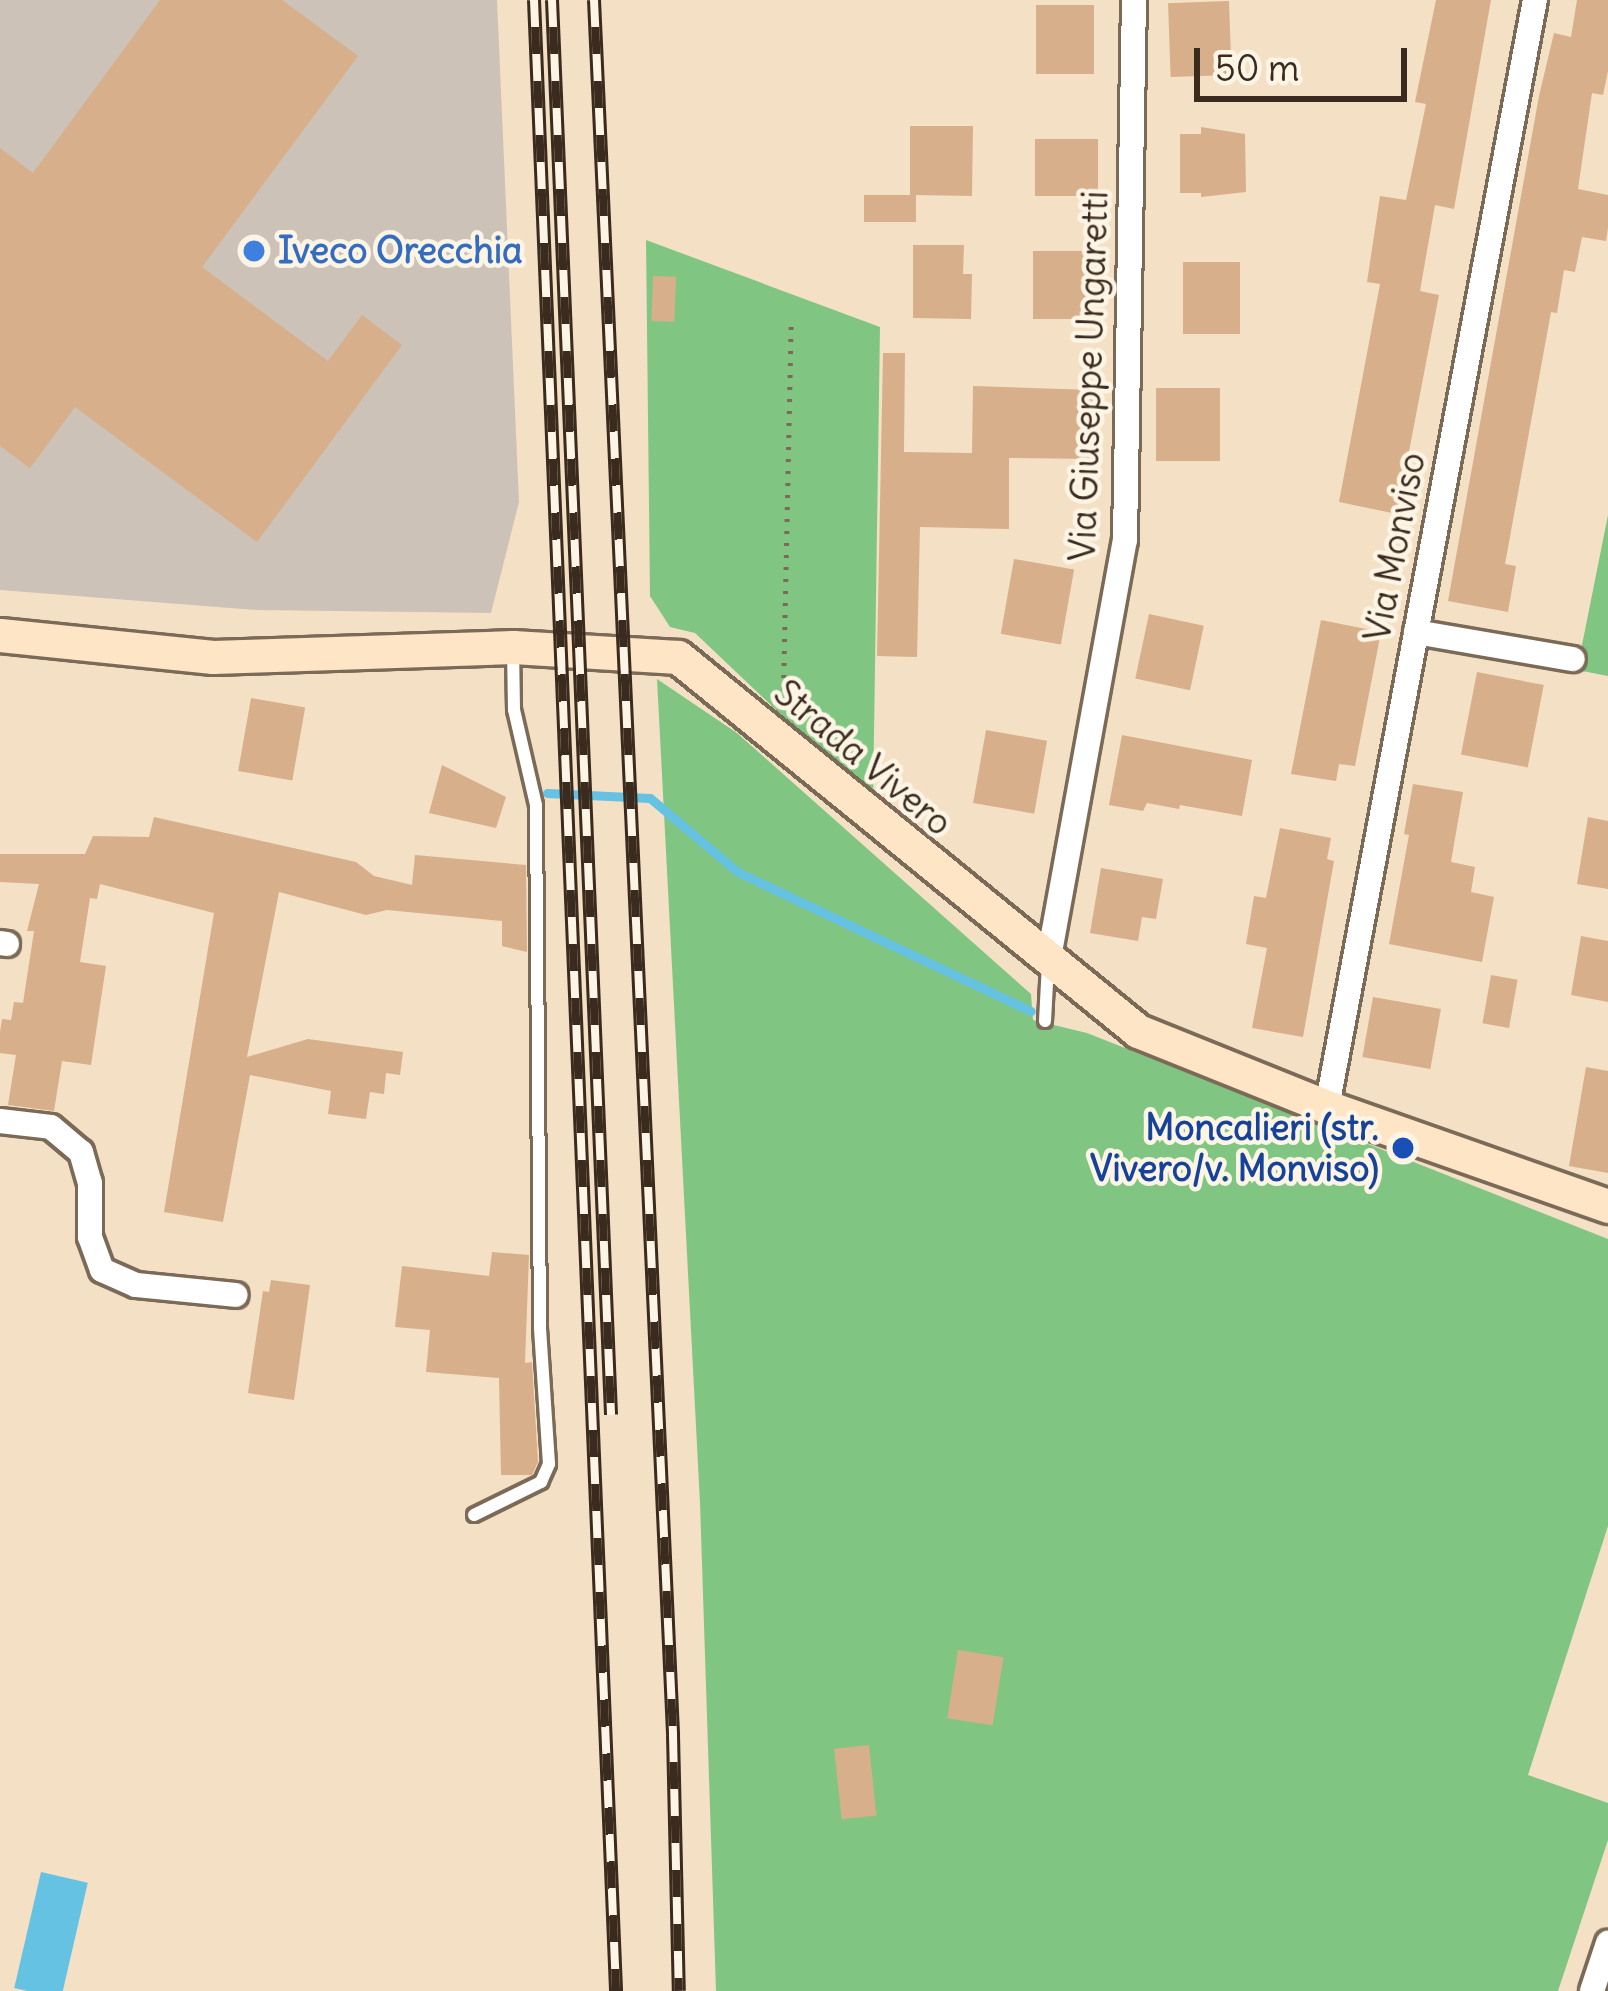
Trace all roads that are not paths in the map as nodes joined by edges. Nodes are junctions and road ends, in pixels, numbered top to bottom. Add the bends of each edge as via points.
1 (1134, 0) edge
2 (1535, 0) edge
3 (1416, 632) junction
4 (0, 635) edge
5 (512, 647) junction
6 (1573, 658) dead end
7 (1048, 963) junction
8 (1045, 1021) dead end
9 (1327, 1107) junction
10 (0, 1120) edge
11 (1608, 1206) edge
12 (236, 1295) dead end
13 (474, 1515) dead end
14 (1608, 1943) edge
15 (1592, 1991) edge

1 - 7 street, Via Giuseppe Ungaretti via 1125,539
2 - 3 street, Via Monviso
3 - 6 street
3 - 9 street, Via Monviso
4 - 5 street, Strada Vivero via 213,657
5 - 7 street, Strada Vivero via 678,657
5 - 13 lane via 514,710 536,805 540,1328 549,1464 541,1482
7 - 8 lane
7 - 9 street, Strada Vivero via 1138,1031
9 - 11 street, Strada Vivero
10 - 12 street via 51,1127 81,1152 102,1270 136,1286
14 - 15 street

